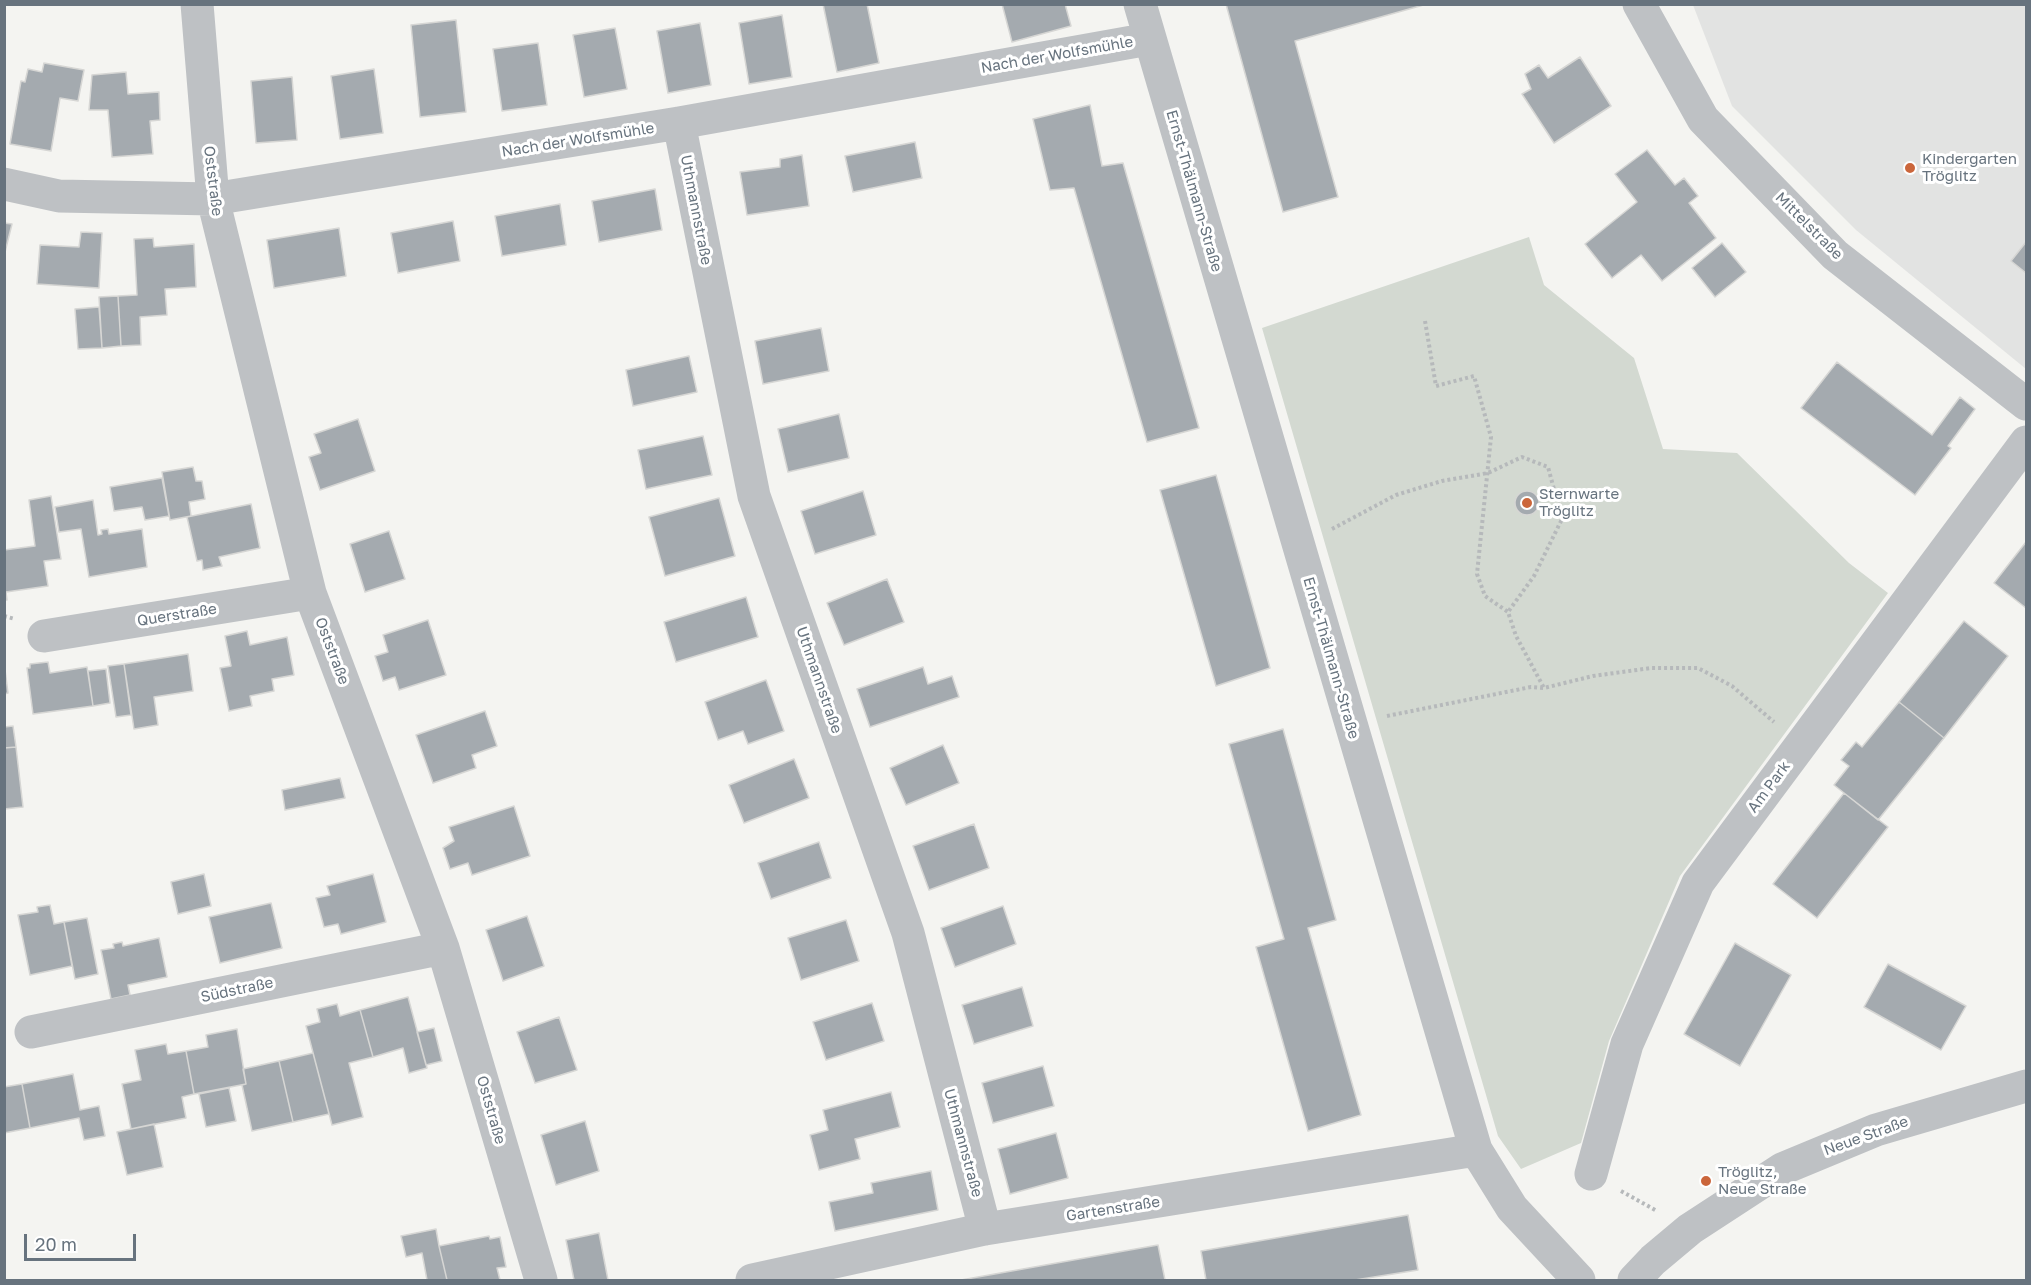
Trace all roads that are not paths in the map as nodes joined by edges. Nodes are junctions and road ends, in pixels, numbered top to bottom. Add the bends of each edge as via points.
1 (197, 4) edge
2 (1140, 4) edge
3 (1639, 4) edge
4 (1149, 39) junction
5 (679, 123) junction
6 (4, 184) edge
7 (213, 199) junction
8 (2026, 404) edge
9 (2026, 442) edge
10 (310, 593) junction
11 (44, 636) dead end
12 (444, 948) junction
13 (31, 1032) dead end
14 (2026, 1086) edge
15 (1476, 1150) junction
16 (1591, 1174) road end
17 (985, 1229) junction
18 (541, 1281) edge
19 (752, 1281) edge
20 (1579, 1281) edge
21 (1634, 1281) edge

1 - 7 street, Oststraße
2 - 4 street, Ernst-Thälmann-Straße
3 - 8 street, Mittelstraße via 1703,118 1835,255
4 - 5 street, Nach der Wolfsmühle
4 - 15 street, Ernst-Thälmann-Straße
5 - 7 street, Nach der Wolfsmühle
5 - 17 street, Uthmannstraße via 754,496 908,933
6 - 7 street, Nach der Wolfsmühle via 60,196
7 - 10 street, Oststraße
9 - 16 street, Am Park via 1698,883 1627,1044
10 - 11 street, Querstraße
10 - 12 street, Oststraße
12 - 13 street, Südstraße
12 - 18 street, Oststraße
14 - 21 street, Neue Straße via 1876,1130 1782,1169 1690,1229
15 - 17 street, Gartenstraße
15 - 20 street, Ernst-Thälmann-Straße via 1512,1208
17 - 19 street, Gartenstraße

